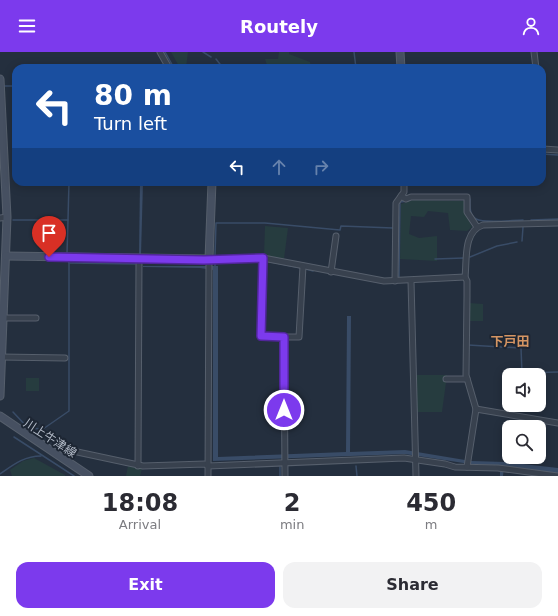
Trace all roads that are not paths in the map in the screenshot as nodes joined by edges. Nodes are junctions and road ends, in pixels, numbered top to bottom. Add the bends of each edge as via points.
1 (160, 52) edge
2 (400, 52) edge
3 (534, 52) edge
4 (167, 64) edge
5 (401, 64) edge
6 (536, 64) edge
7 (0, 79) edge
8 (2, 134) edge
9 (546, 149) edge
10 (558, 150) edge
11 (212, 186) edge
12 (404, 186) edge
13 (401, 196) junction
14 (3, 218) edge
15 (558, 223) edge
16 (477, 227) junction
17 (336, 236) dead end
18 (6, 256) junction
19 (263, 258) junction
20 (139, 259) junction
21 (209, 265) junction
22 (303, 266) junction
23 (330, 272) junction
24 (465, 277) junction
25 (395, 281) junction
26 (411, 281) junction
27 (3, 318) junction
28 (36, 318) dead end
29 (284, 337) junction
30 (1, 357) junction
31 (65, 358) dead end
32 (446, 379) dead end
33 (467, 379) junction
34 (0, 396) edge
35 (476, 409) junction
36 (0, 416) edge
37 (558, 423) edge
38 (68, 450) dead end
39 (415, 459) junction
40 (284, 462) junction
41 (138, 466) junction
42 (208, 466) junction
43 (467, 467) junction
44 (89, 476) edge
45 (208, 476) edge
46 (285, 476) edge
47 (416, 476) edge
48 (558, 476) edge

1 - 4 street
2 - 5 street
3 - 6 street
7 - 8 street
8 - 14 street
9 - 10 street
11 - 21 street
12 - 13 street
13 - 16 street via 467,197 467,212
13 - 25 street via 396,203
14 - 18 street
15 - 16 street
16 - 24 street via 470,235
17 - 23 street
18 - 20 street
18 - 27 street
19 - 21 street
19 - 22 street
19 - 29 street via 261,336
20 - 21 street
20 - 41 street
21 - 42 street
22 - 23 street
22 - 29 street via 299,337
23 - 25 street
24 - 26 street
24 - 33 street
25 - 26 street
26 - 39 street
27 - 28 street
27 - 30 street
29 - 40 street
30 - 31 street
30 - 34 street
32 - 33 street
33 - 35 street
35 - 37 street
35 - 43 street
36 - 44 street, 川上牛津線
38 - 41 street
39 - 40 street
39 - 43 street
39 - 47 street
40 - 42 street
40 - 46 street
41 - 42 street
42 - 45 street
43 - 48 street via 498,468

